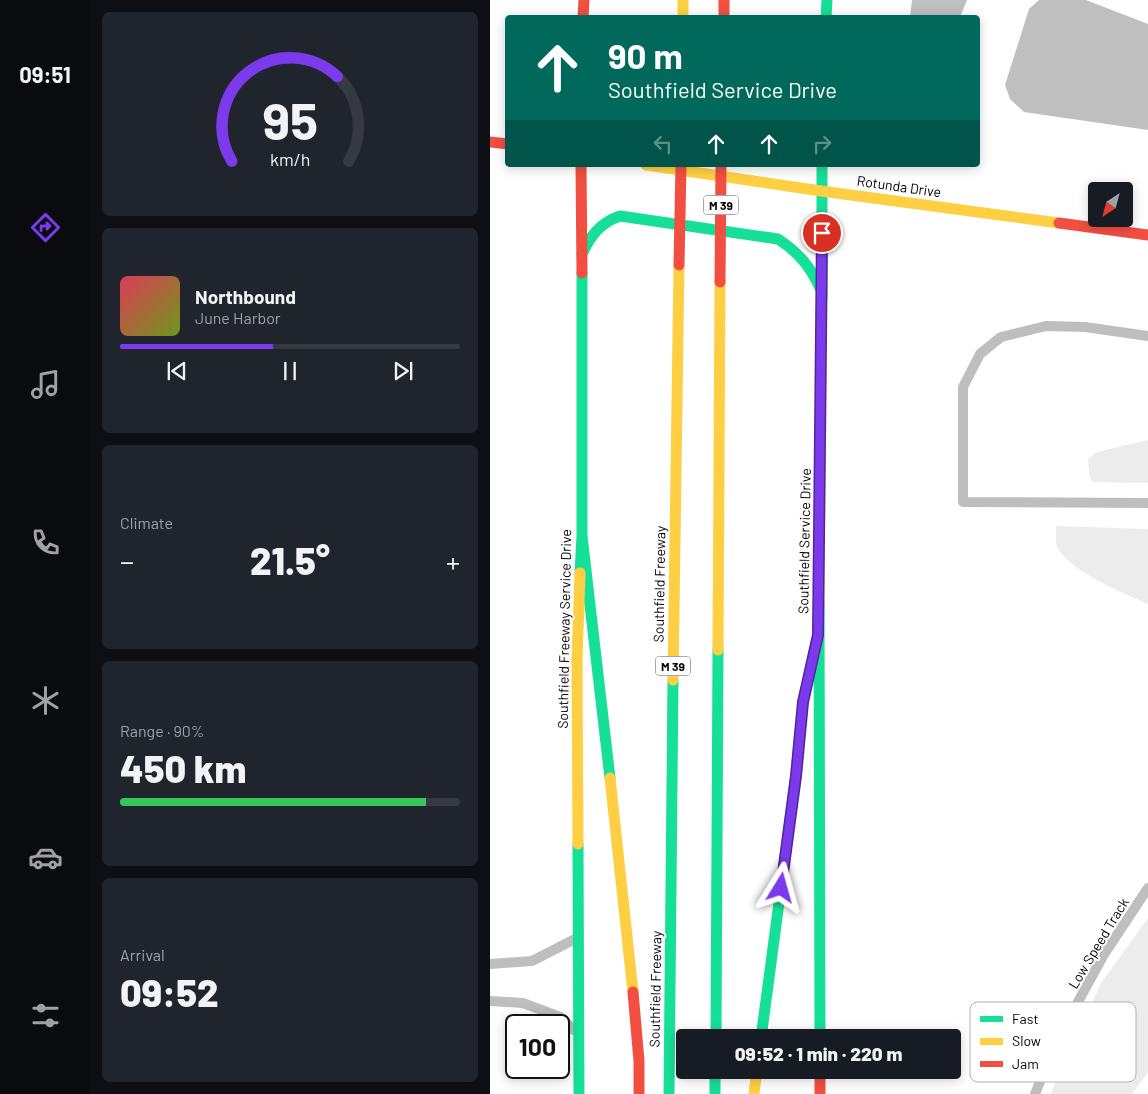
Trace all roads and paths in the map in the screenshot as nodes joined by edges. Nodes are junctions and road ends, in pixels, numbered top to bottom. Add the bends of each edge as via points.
1 (584, 0) edge
2 (683, 0) edge
3 (724, 0) edge
4 (827, 0) edge
5 (583, 15) edge
6 (683, 15) edge
7 (724, 15) edge
8 (826, 15) edge
9 (490, 142) edge
10 (505, 144) edge
11 (580, 167) edge
12 (659, 167) edge
13 (681, 167) edge
14 (721, 167) edge
15 (822, 167) edge
16 (821, 191) junction
17 (1148, 235) edge
18 (582, 254) junction
19 (821, 290) junction
20 (1148, 336) edge
21 (1148, 503) edge
22 (582, 536) junction
23 (818, 635) junction
24 (1148, 888) edge
25 (578, 937) junction
26 (490, 964) edge
27 (490, 1001) edge
28 (1078, 1002) edge
29 (716, 1029) edge
30 (762, 1029) edge
31 (820, 1029) edge
32 (578, 1035) junction
33 (716, 1079) edge
34 (756, 1079) edge
35 (820, 1079) edge
36 (1039, 1082) edge
37 (579, 1094) edge
38 (639, 1094) edge
39 (670, 1094) edge
40 (715, 1094) edge
41 (754, 1094) edge
42 (820, 1094) edge
43 (1034, 1094) edge

1 - 5 main road
2 - 6 main road
3 - 7 main road
4 - 8 main road
9 - 10 main road
11 - 18 main road, Southfield Freeway Service Drive
12 - 16 main road, Rotunda Drive
13 - 39 main road, Southfield Freeway / M 39
14 - 29 main road, M 39
15 - 16 main road, Southfield Service Drive
16 - 17 main road, Rotunda Drive
16 - 19 main road, Southfield Service Drive
18 - 19 main road via 597,227 620,216 778,239 796,250 811,267
18 - 22 main road, Southfield Freeway Service Drive
19 - 23 main road, Southfield Service Drive
20 - 21 lane via 1086,327 1046,326 1002,337 980,354 963,387 963,502
22 - 25 main road, Southfield Freeway Service Drive via 577,660
22 - 38 main road via 629,946
23 - 30 main road via 803,702
23 - 31 main road, Southfield Service Drive
24 - 28 lane, Low Speed Track via 1103,956
25 - 26 lane via 532,961
25 - 32 main road, Southfield Freeway Service Drive
27 - 32 lane via 524,1003 560,1018
32 - 37 main road, Southfield Freeway Service Drive
33 - 40 main road
34 - 41 main road
35 - 42 main road
36 - 43 lane, Low Speed Track

